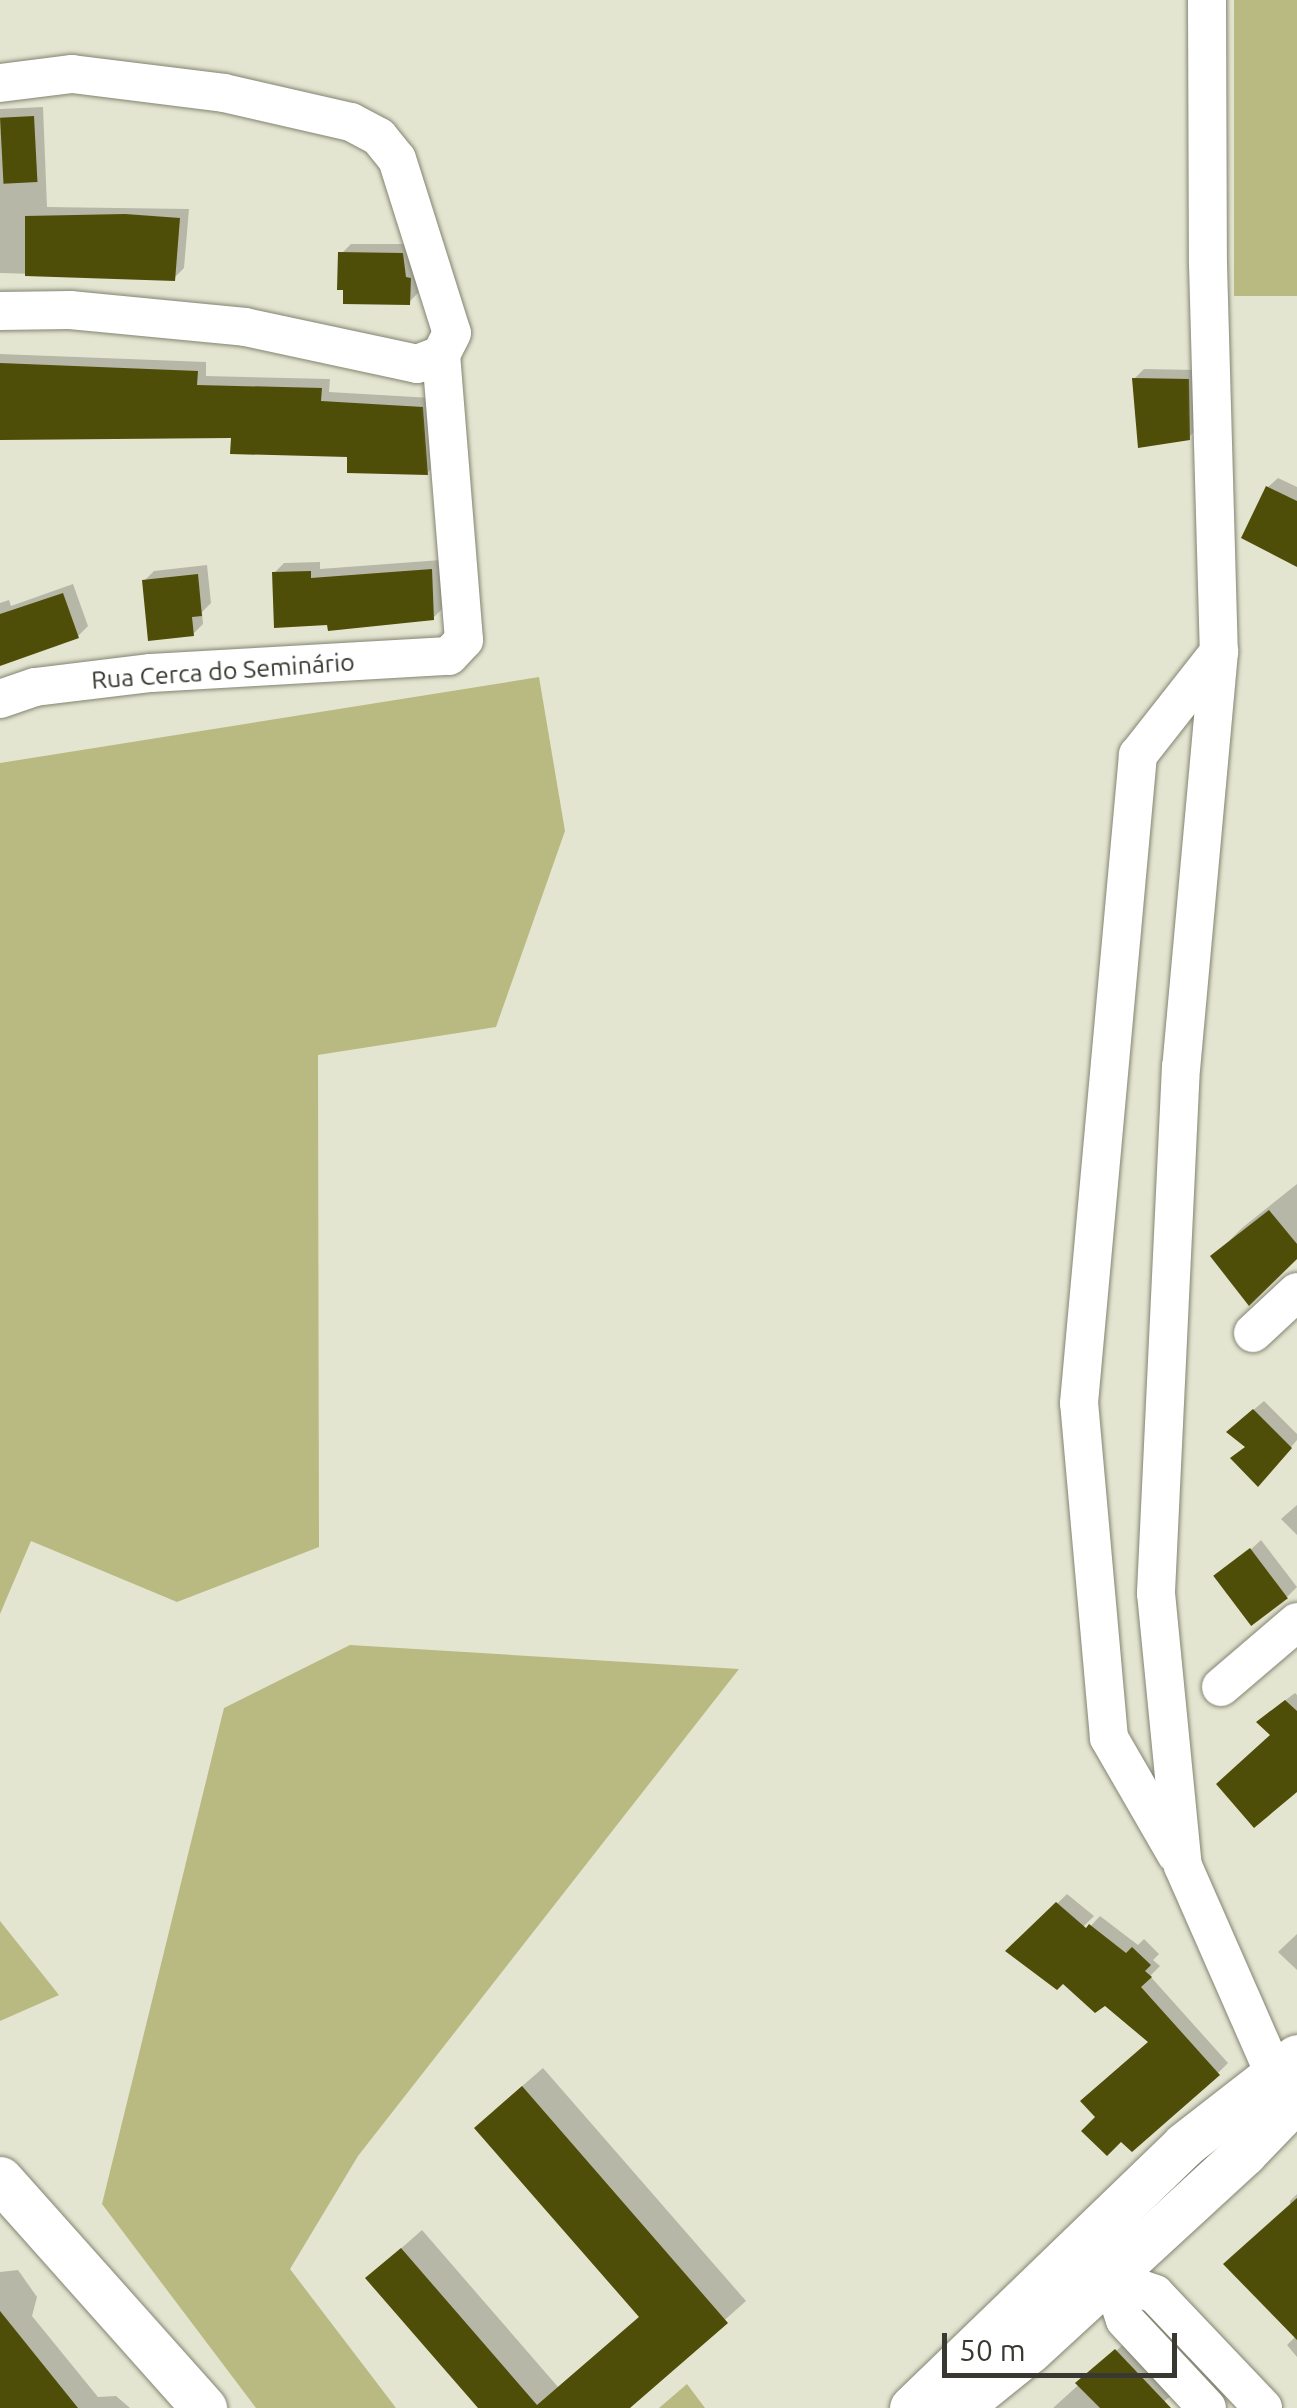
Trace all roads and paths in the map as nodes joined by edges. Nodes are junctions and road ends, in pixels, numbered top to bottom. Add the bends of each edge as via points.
1 (1207, 0) edge
2 (0, 82) edge
3 (0, 311) edge
4 (441, 355) junction
5 (1219, 652) junction
6 (0, 699) edge
7 (1297, 1292) edge
8 (1253, 1333) dead end
9 (1297, 1622) edge
10 (1221, 1688) dead end
11 (1184, 1866) junction
12 (1290, 2076) edge
13 (1184, 2145) junction
14 (0, 2179) edge
15 (1148, 2241) junction
16 (1110, 2275) junction
17 (1155, 2294) junction
18 (1066, 2316) junction
19 (1125, 2320) junction
20 (972, 2352) junction
21 (204, 2408) edge
22 (912, 2408) edge
23 (958, 2408) edge
24 (1206, 2408) edge
25 (1262, 2408) edge

1 - 5 street
2 - 4 street via 72,74 224,93 351,122 379,137 397,160 452,333
3 - 4 street via 70,310 245,326 417,364
4 - 6 street, Rua Cerca do Seminário via 464,640 449,656 151,672 35,687
5 - 11 street via 1181,1066 1156,1594
5 - 11 street via 1138,754 1079,1403 1109,1738
7 - 8 street
9 - 10 street
11 - 12 street
12 - 13 street
12 - 15 street
13 - 16 street via 1158,2194 1112,2237
13 - 20 street
14 - 21 street
15 - 16 street
15 - 17 street
16 - 17 street
16 - 18 street
16 - 19 street
16 - 20 street via 1080,2269
17 - 25 street
18 - 19 street via 1108,2305
18 - 23 street
19 - 24 street
20 - 22 street

